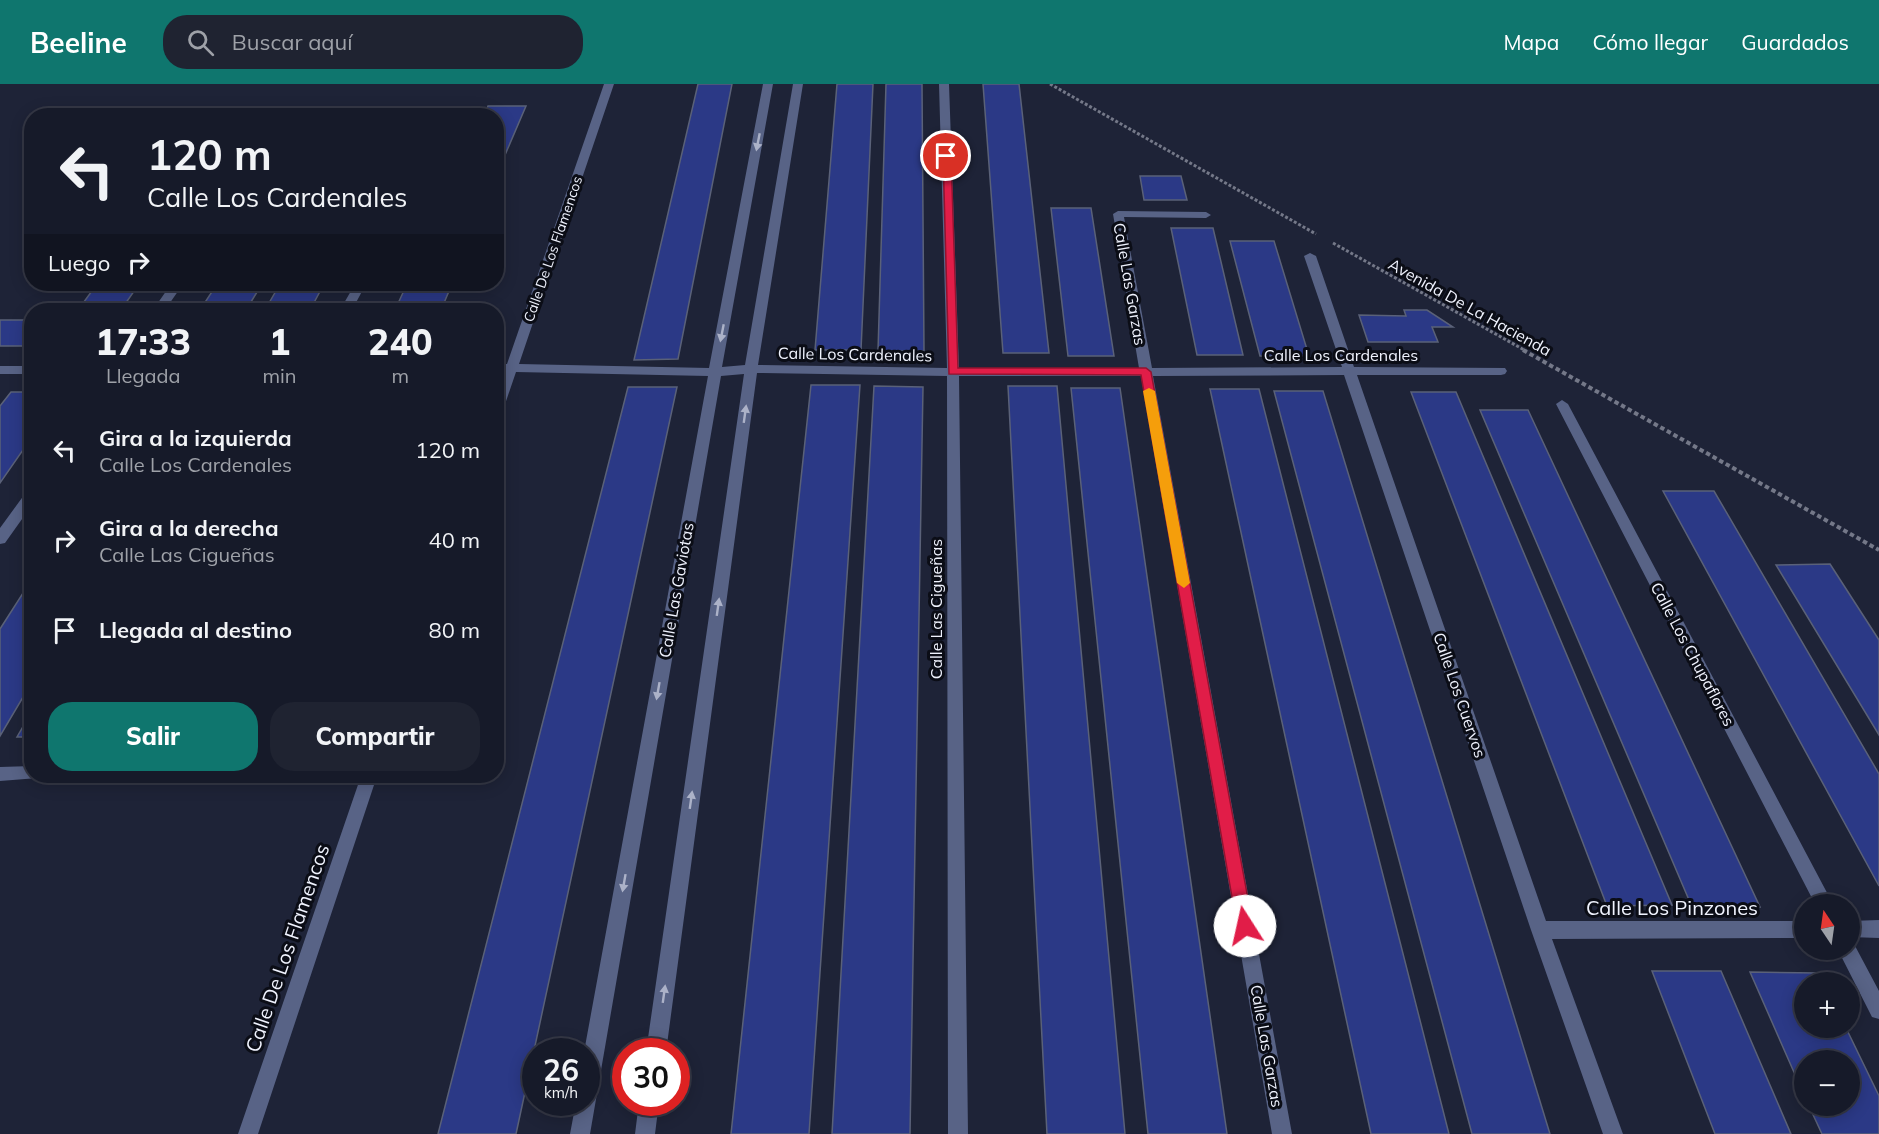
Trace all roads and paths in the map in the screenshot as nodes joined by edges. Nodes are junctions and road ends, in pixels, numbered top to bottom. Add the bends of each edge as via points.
1 (609, 84) edge
2 (768, 84) edge
3 (798, 84) edge
4 (944, 84) edge
5 (1050, 84) edge
6 (1206, 215) dead end
7 (1319, 236) dead end
8 (1330, 241) dead end
9 (1310, 256) dead end
10 (504, 368) edge
11 (513, 368) junction
12 (751, 369) junction
13 (0, 370) edge
14 (24, 370) edge
15 (1349, 371) junction
16 (1501, 371) dead end
17 (715, 372) junction
18 (953, 372) junction
19 (1146, 372) junction
20 (504, 392) edge
21 (1562, 404) dead end
22 (24, 505) edge
23 (0, 539) edge
24 (1879, 550) edge
25 (24, 773) edge
26 (0, 774) edge
27 (367, 783) edge
28 (1819, 894) edge
29 (1879, 929) edge
30 (1540, 930) junction
31 (1794, 930) edge
32 (1860, 930) edge
33 (1852, 960) edge
34 (1879, 1010) edge
35 (596, 1038) edge
36 (658, 1038) edge
37 (583, 1116) edge
38 (647, 1116) edge
39 (248, 1134) edge
40 (580, 1134) edge
41 (645, 1134) edge
42 (958, 1134) edge
43 (1282, 1134) edge
44 (1613, 1134) edge

1 - 11 street, Calle De Los Flamencos
2 -> 17 street, Calle Las Gaviotas
3 - 12 street
4 - 18 street, Calle Las Cigueñas
5 - 7 path
6 - 19 street, Calle Las Garzas via 1118,214
8 - 24 path, Avenida De La Hacienda
9 - 15 street, Calle Los Cuervos
10 - 11 street, Calle Los Cardenales
11 - 17 street, Calle Los Cardenales
11 - 20 street, Calle De Los Flamencos
12 - 17 street, Calle Los Cardenales
12 - 18 street, Calle Los Cardenales
36 -> 12 street
13 - 14 street
15 - 16 street, Calle Los Cardenales
15 - 19 street, Calle Los Cardenales
15 - 30 street, Calle Los Cuervos
17 -> 35 street, Calle Las Gaviotas
18 - 19 street, Calle Los Cardenales
18 - 42 street, Calle Las Cigueñas
19 - 43 street, Calle Las Garzas
21 - 28 street, Calle Los Chupaflores
22 - 23 street
25 - 26 street
27 - 39 street, Calle De Los Flamencos
29 - 32 street
30 - 31 street, Calle Los Pinzones
30 - 44 street, Calle Los Cuervos
33 - 34 street
37 - 40 street
38 - 41 street

